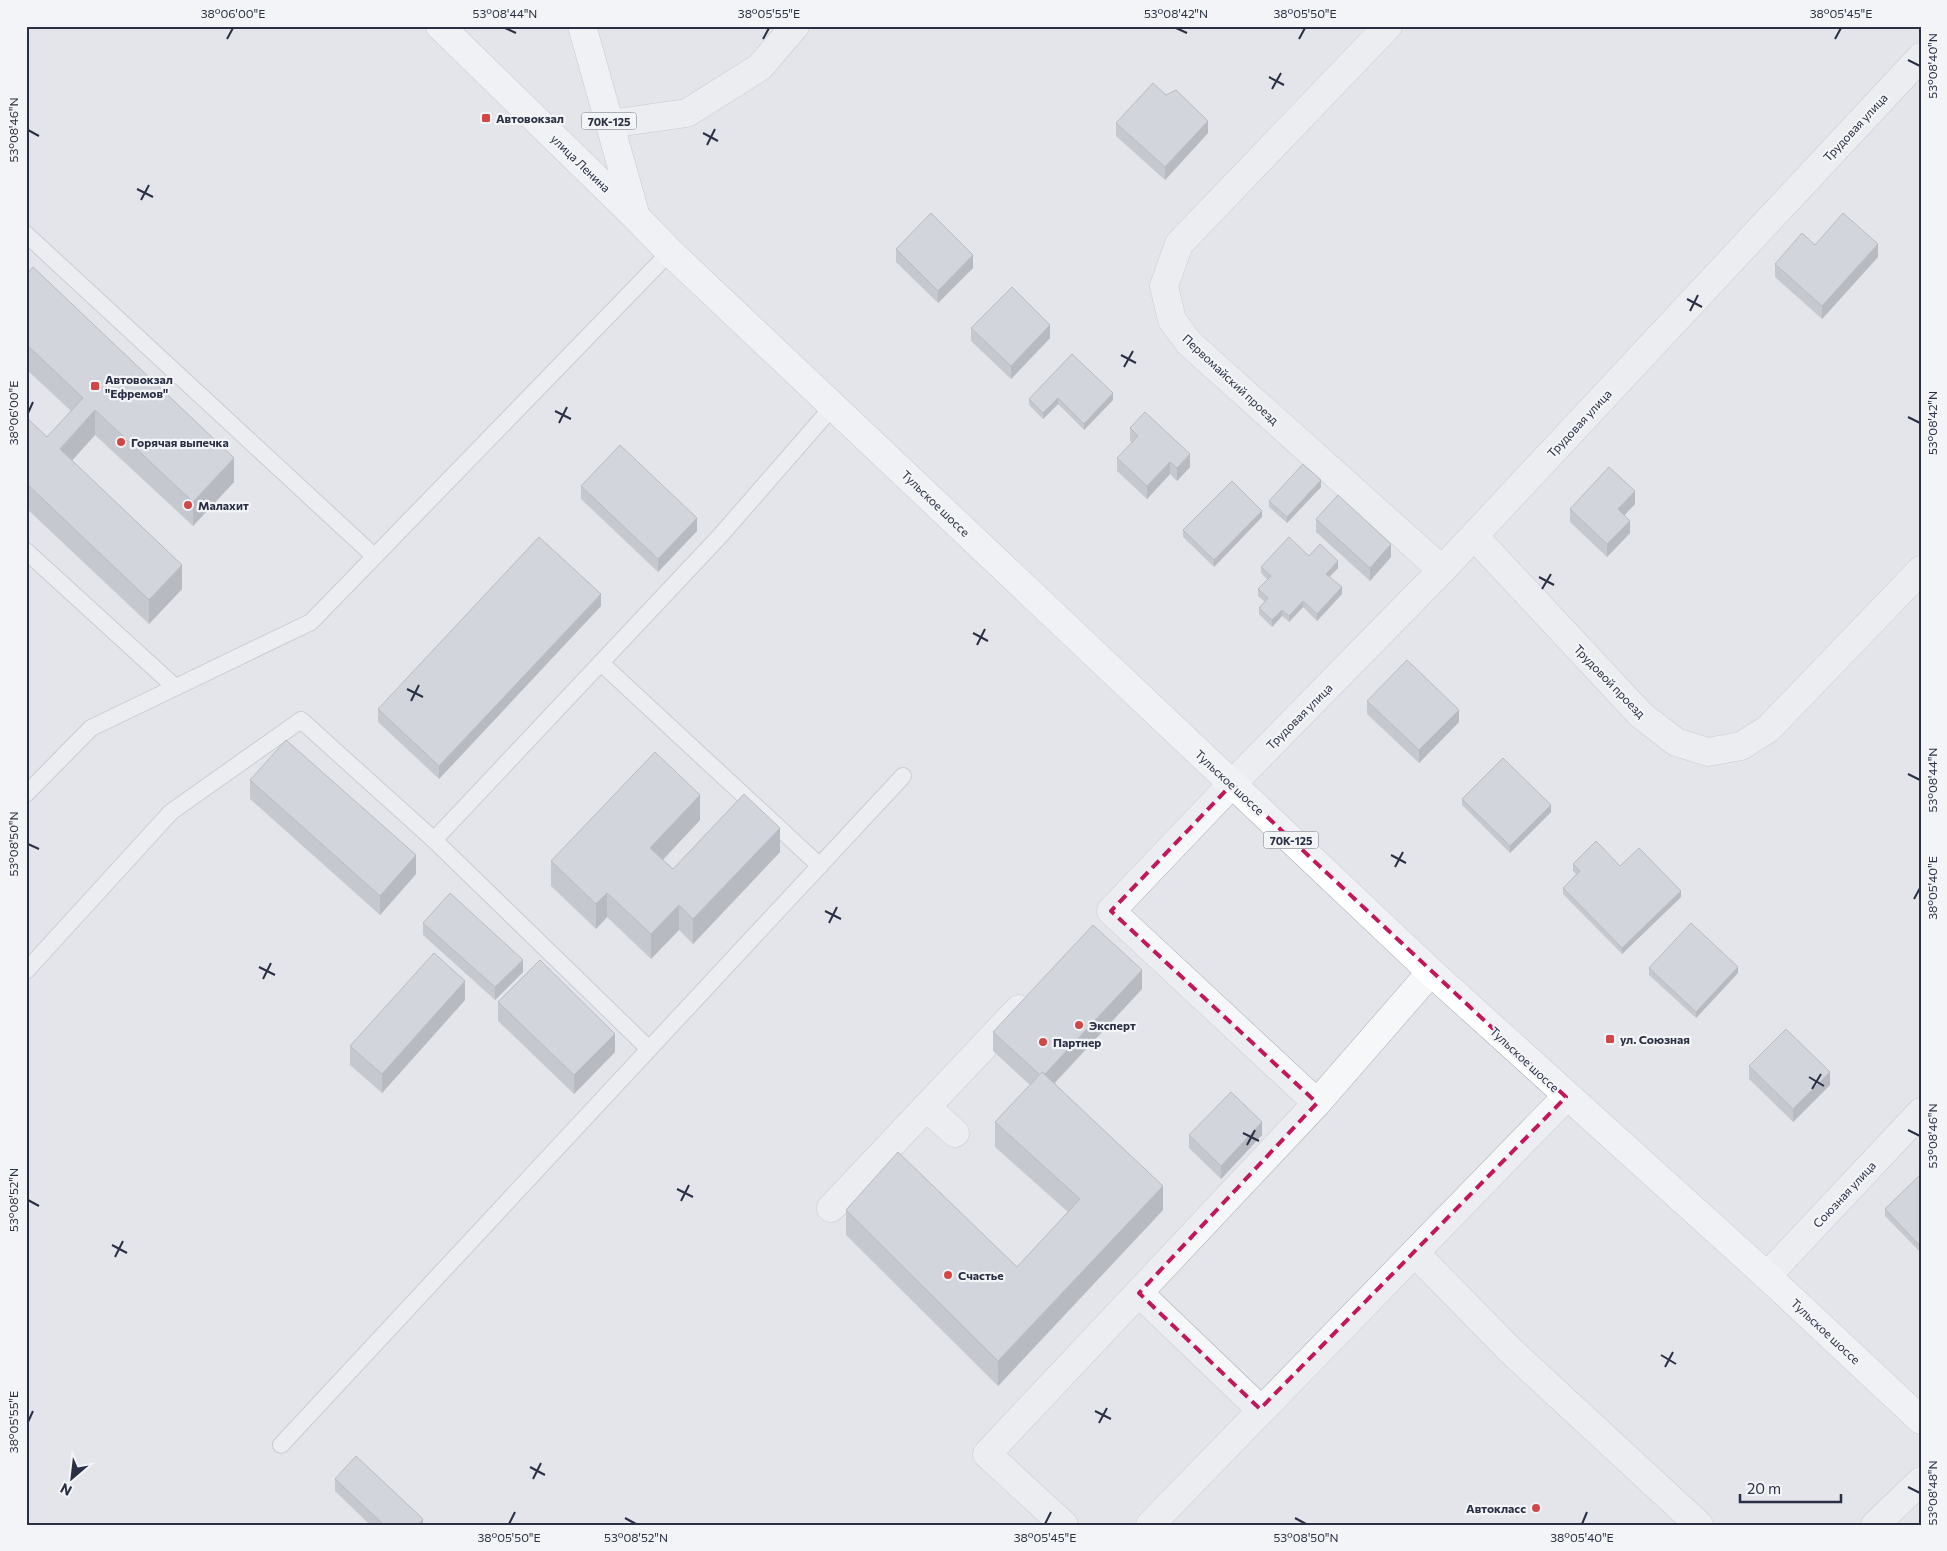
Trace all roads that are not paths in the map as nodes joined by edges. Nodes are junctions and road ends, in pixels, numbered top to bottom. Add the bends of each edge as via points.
1 (440, 26) edge
2 (582, 26) edge
3 (795, 26) edge
4 (1388, 26) edge
5 (1921, 57) edge
6 (609, 124) junction
7 (636, 216) junction
8 (26, 234) edge
9 (670, 252) junction
10 (834, 405) junction
11 (1474, 536) junction
12 (26, 551) edge
13 (374, 556) junction
14 (1442, 570) junction
15 (1921, 570) edge
16 (601, 663) junction
17 (175, 687) junction
18 (903, 776) dead end
19 (1232, 784) junction
20 (26, 794) edge
21 (434, 840) junction
22 (820, 866) junction
23 (26, 971) edge
24 (1431, 972) junction
25 (1036, 991) edge
26 (648, 1048) junction
27 (1566, 1097) junction
28 (1317, 1104) junction
29 (926, 1107) junction
30 (1921, 1112) edge
31 (955, 1133) dead end
32 (831, 1208) dead end
33 (1415, 1252) junction
34 (1767, 1276) junction
35 (1139, 1293) junction
36 (1260, 1409) junction
37 (1921, 1420) edge
38 (280, 1445) dead end
39 (1921, 1481) edge
40 (1064, 1525) edge
41 (1150, 1525) edge
42 (1699, 1525) edge
43 (1875, 1525) edge

1 - 7 main road, улица Ленина
2 - 6 main road, 70К-125
3 - 6 street via 760,68 686,113
4 - 14 street, Первомайский проезд via 1179,244 1164,286 1172,320 1189,343
5 - 11 street, Трудовая улица
6 - 7 main road, 70К-125
7 - 9 main road, Тульское шоссе / 70К-125
8 - 13 lane
9 - 10 main road, Тульское шоссе / 70К-125
9 - 13 lane
10 - 16 lane via 720,536
10 - 19 main road, Тульское шоссе / 70К-125
11 - 14 street, Трудовая улица
11 - 15 street, Трудовой проезд via 1641,715 1676,742 1708,752 1741,746 1768,729
12 - 17 lane
13 - 17 lane via 311,622
14 - 19 street, Трудовая улица
16 - 21 lane
16 - 22 lane
17 - 20 lane via 91,728
18 - 22 lane
19 - 24 main road, Тульское шоссе / 70К-125
19 - 28 street, Трудовая улица via 1104,918
21 - 23 lane via 300,720 171,812
21 - 26 lane
22 - 26 lane
24 - 27 main road, Тульское шоссе / 70К-125
24 - 28 street
25 - 29 street
26 - 38 lane
27 - 33 street
27 - 34 main road, Тульское шоссе / 70К-125
28 - 35 street
29 - 31 street
29 - 32 street
30 - 34 street, Союзная улица
33 - 36 street
33 - 42 street via 1510,1350
34 - 37 main road, Тульское шоссе / 70К-125
35 - 36 street
35 - 40 street via 987,1454
36 - 41 street
39 - 43 street

